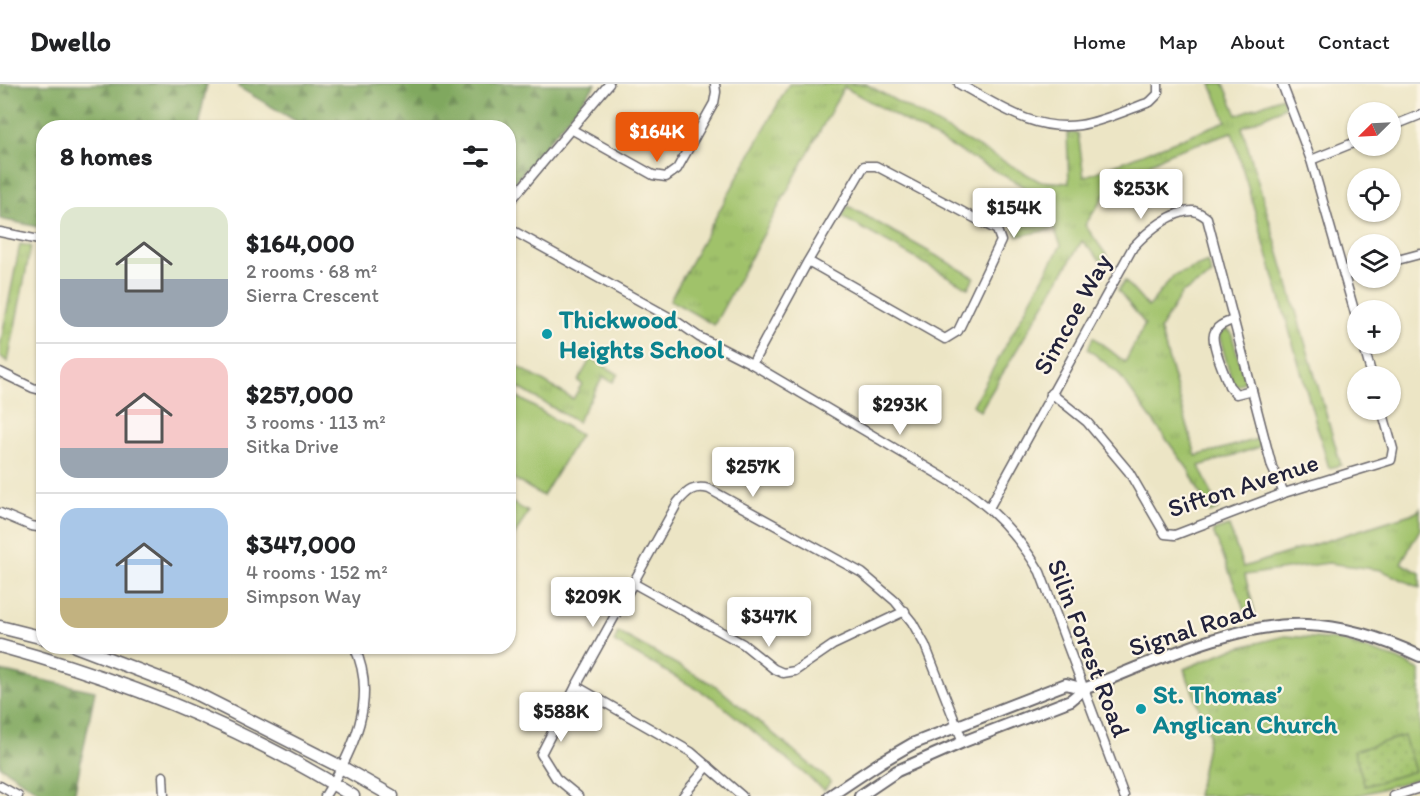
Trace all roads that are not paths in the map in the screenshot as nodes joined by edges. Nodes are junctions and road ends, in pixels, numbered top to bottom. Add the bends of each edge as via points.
1 (609, 84) edge
2 (715, 84) edge
3 (959, 84) edge
4 (1158, 84) edge
5 (1282, 84) edge
6 (1420, 115) edge
7 (1401, 123) edge
8 (571, 129) junction
9 (1347, 145) edge
10 (1311, 160) junction
11 (516, 194) edge
12 (0, 232) edge
13 (516, 232) edge
14 (36, 239) edge
15 (1420, 254) edge
16 (1401, 259) edge
17 (808, 261) junction
18 (1347, 274) edge
19 (1344, 275) junction
20 (1351, 300) edge
21 (1233, 320) junction
22 (752, 364) junction
23 (0, 372) edge
24 (36, 389) edge
25 (1252, 390) junction
26 (1051, 393) junction
27 (1385, 420) edge
28 (1284, 493) junction
29 (989, 508) junction
30 (0, 513) edge
31 (36, 527) edge
32 (633, 583) junction
33 (904, 611) junction
34 (0, 627) edge
35 (36, 636) edge
36 (0, 646) edge
37 (1419, 653) edge
38 (96, 654) edge
39 (356, 654) edge
40 (576, 686) junction
41 (1084, 689) junction
42 (957, 726) junction
43 (963, 742) junction
44 (708, 766) junction
45 (341, 767) junction
46 (163, 776) dead end
47 (332, 784) junction
48 (0, 786) edge
49 (1420, 788) edge
50 (14, 795) edge
51 (164, 796) edge
52 (325, 796) edge
53 (353, 796) edge
54 (392, 796) edge
55 (578, 796) edge
56 (683, 796) edge
57 (742, 796) edge
58 (830, 796) edge
59 (860, 796) edge
60 (1124, 796) edge
61 (1394, 796) edge

1 - 8 street
2 - 8 street via 714,103 677,169 666,177 652,175
3 - 4 street via 1016,115 1048,126 1081,125 1150,102 1158,94
5 - 10 street
6 - 7 street
8 - 11 street
9 - 10 street
10 - 19 street
12 - 14 street
13 - 22 street, Silin Forest Road via 676,321 699,338
15 - 16 street
17 - 17 street via 945,339 958,331 1001,241 997,230 876,166 864,166
17 - 22 street
18 - 19 street
19 - 20 street
21 - 25 street, Simcoe Way
21 - 25 street via 1219,326 1214,341 1228,386 1236,394
21 - 26 street, Simcoe Way via 1207,218 1197,211 1182,212 1148,231 1133,247
22 - 29 street, Silin Forest Road
23 - 24 street
25 - 28 street, Simcoe Way via 1272,467
26 - 28 street, Sifton Avenue via 1087,422 1129,472 1165,534 1175,535
26 - 29 street, Simcoe Way
27 - 28 street, Sifton Avenue via 1393,449 1391,460
29 - 41 street, Silin Forest Road via 1021,542 1040,572
30 - 31 street
32 - 33 street via 743,644 783,673 795,671 832,645
32 - 33 street via 678,502 687,491 702,487 862,573
32 - 40 street
33 - 42 street via 925,645
34 - 35 main road
36 - 47 main road via 65,664 212,719
37 - 41 street, Signal Road via 1347,630 1287,625 1224,637
38 - 45 main road via 185,688
39 - 45 street via 363,679 364,707
40 - 44 street via 691,752
40 - 55 street via 541,754 556,778
41 - 42 street, Signal Road via 1066,684
41 - 43 street, Signal Road via 1071,700
41 - 60 street, Silin Forest Road
42 - 43 street
42 - 58 street, Signal Road via 912,744
43 - 59 street, Signal Road via 897,771
44 - 56 street
44 - 57 street
45 - 47 street
45 - 54 main road
46 - 51 street
47 - 52 street
47 - 53 main road
48 - 50 street
49 - 61 street

